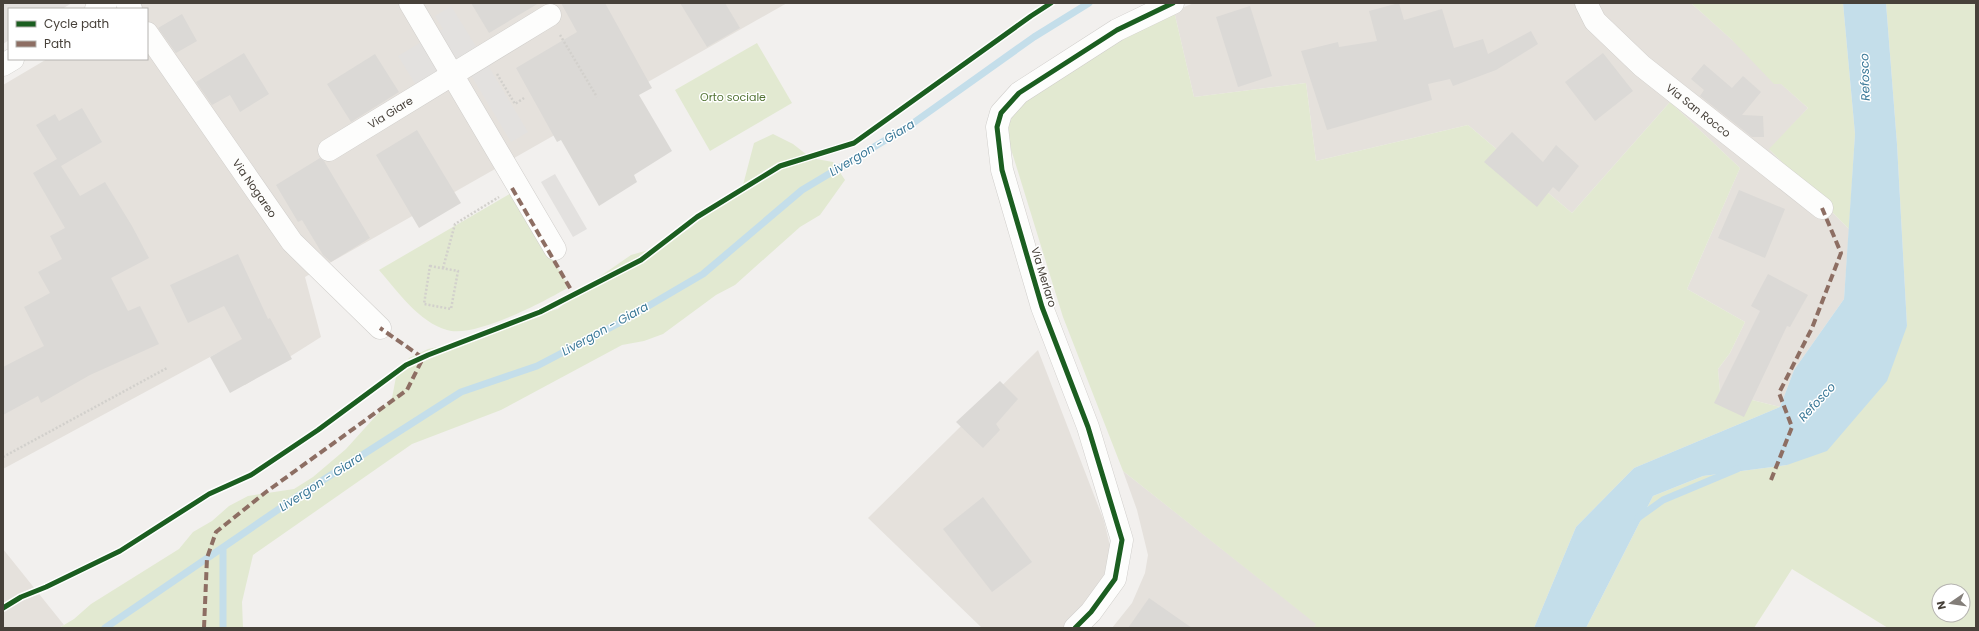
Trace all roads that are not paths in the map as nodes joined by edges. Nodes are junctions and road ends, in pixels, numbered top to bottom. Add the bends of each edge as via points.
1 (1173, 3) edge
2 (1586, 3) edge
3 (416, 5) edge
4 (549, 16) road end
5 (148, 34) edge
6 (452, 75) junction
7 (329, 150) dead end
8 (1822, 208) dead end
9 (555, 249) dead end
10 (380, 328) dead end
11 (1075, 628) edge

1 - 11 street, Via Merlaro via 1117,30 1019,93 1001,113 997,127 1002,170 1042,307 1088,427 1122,540 1115,579 1091,612
2 - 8 street, Via San Rocco via 1595,21 1642,66
3 - 6 street
4 - 6 street, Via Giare
5 - 10 street, Via Nogareo via 292,242
6 - 7 street, Via Giare
6 - 9 street

